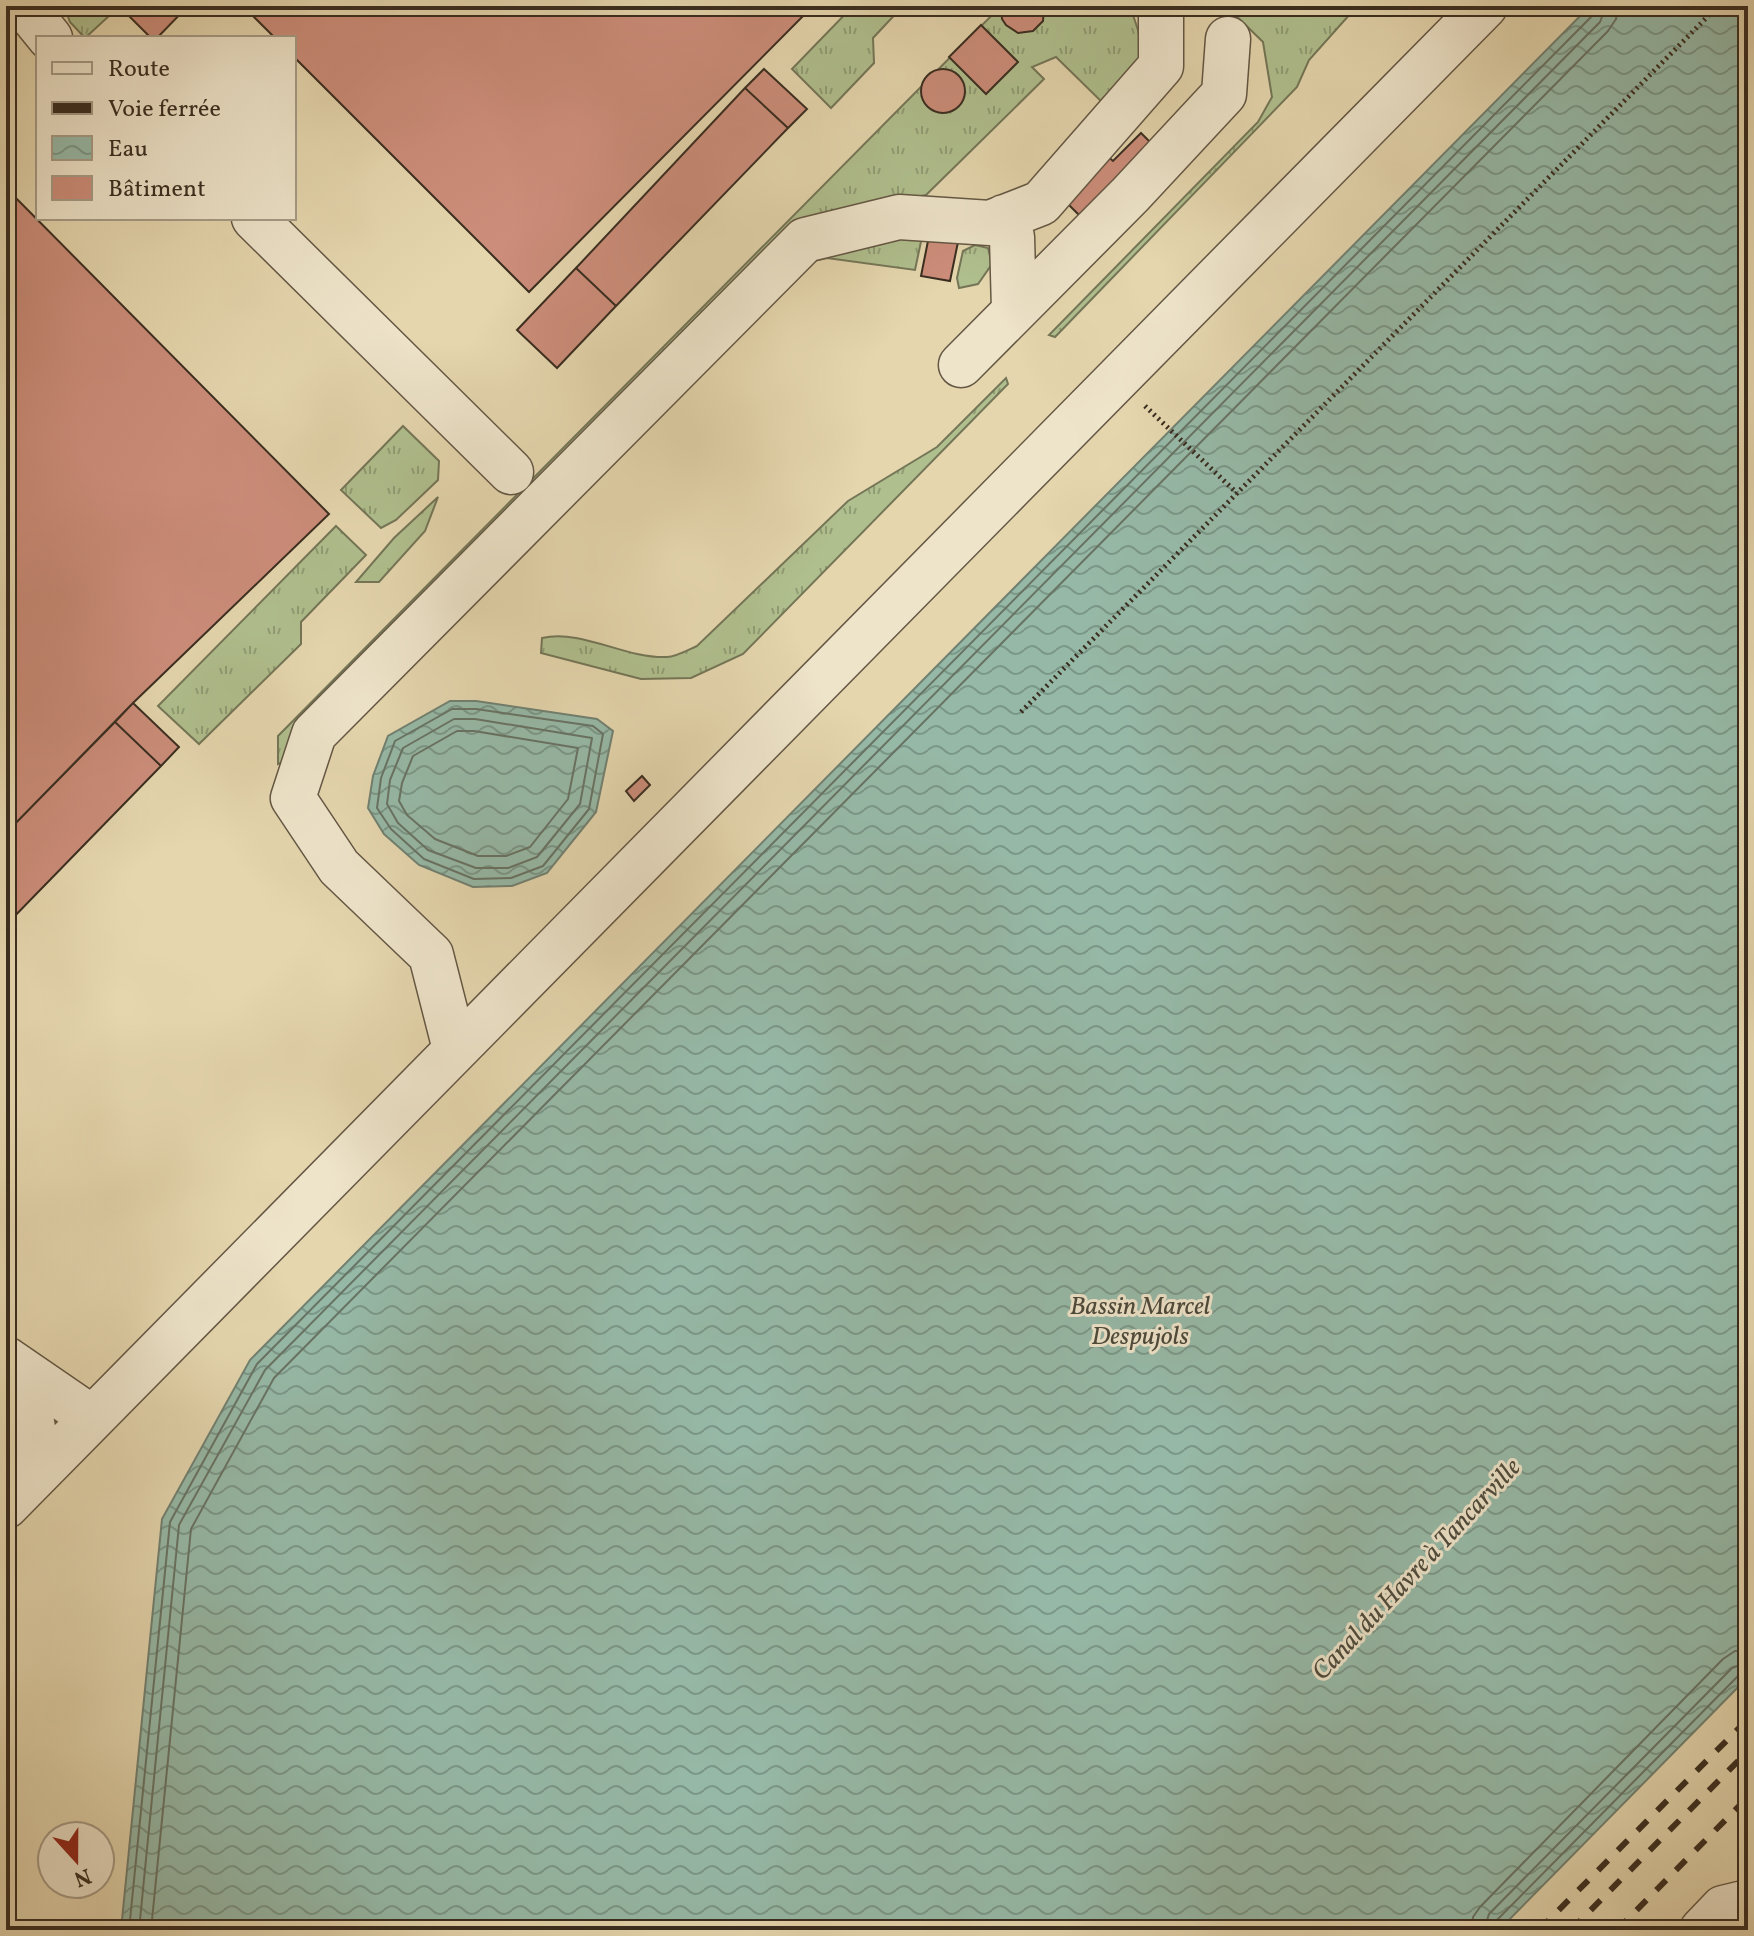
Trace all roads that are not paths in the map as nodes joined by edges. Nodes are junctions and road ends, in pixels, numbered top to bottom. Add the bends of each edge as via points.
1 (24, 6) edge
2 (1161, 6) edge
3 (1485, 6) edge
4 (48, 36) edge
5 (1228, 39) dead end
6 (1004, 217) junction
7 (256, 220) edge
8 (1014, 310) junction
9 (961, 365) dead end
10 (511, 472) dead end
11 (455, 1049) junction
12 (6, 1359) edge
13 (6, 1394) edge
14 (92, 1418) junction
15 (40, 1471) junction
16 (6, 1506) edge
17 (1748, 1902) edge
18 (1702, 1930) edge

1 - 4 street
2 - 6 street via 1161,66 1041,203
3 - 11 street
5 - 8 street via 1224,94
6 - 8 street via 1012,237
6 - 11 street via 990,223 899,217 805,240 314,734 293,798 339,867 431,955
7 - 10 street
8 - 9 street
11 - 14 street
12 - 14 street
13 - 15 street via 32,1422
14 - 15 street
15 - 16 street
17 - 18 street via 1723,1908

